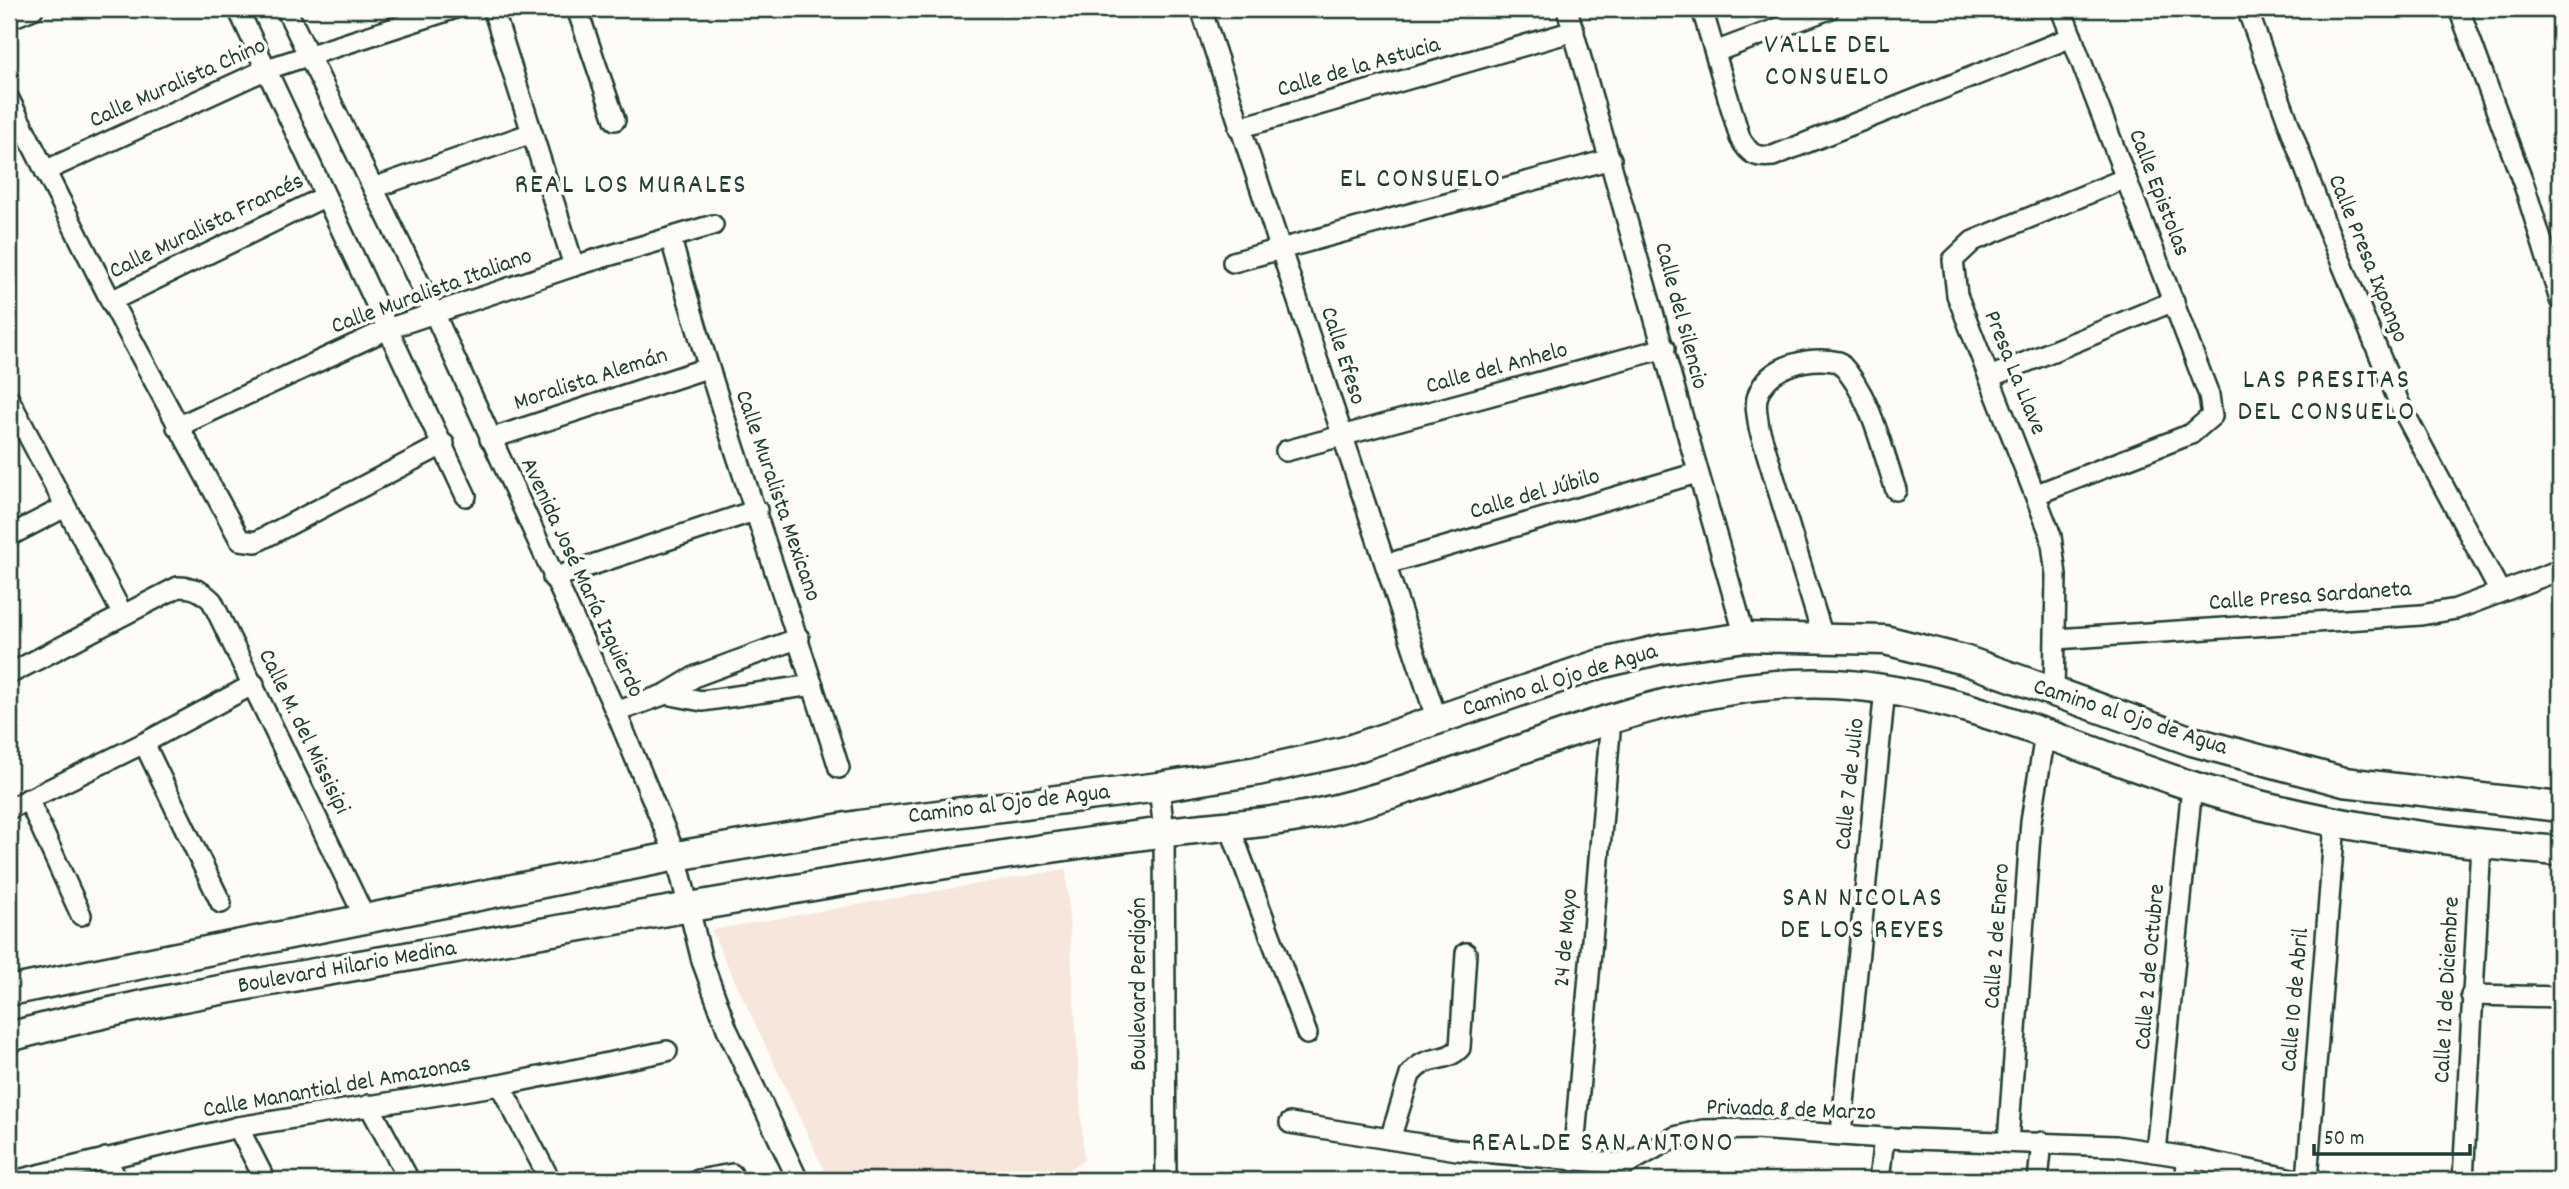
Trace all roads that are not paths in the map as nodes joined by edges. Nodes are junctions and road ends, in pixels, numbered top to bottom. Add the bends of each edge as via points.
1 (33, 9) edge
2 (238, 9) edge
3 (286, 9) edge
4 (453, 9) edge
5 (493, 9) edge
6 (578, 9) edge
7 (1201, 9) edge
8 (1567, 9) edge
9 (1702, 9) edge
10 (1829, 9) edge
11 (2061, 9) edge
12 (2247, 9) edge
13 (2459, 9) edge
14 (9, 19) edge
15 (1574, 31) junction
16 (2072, 37) junction
17 (1714, 52) junction
18 (308, 57) junction
19 (267, 69) junction
20 (9, 99) edge
21 (615, 120) dead end
22 (1239, 128) junction
23 (532, 132) junction
24 (1611, 159) junction
25 (45, 171) junction
26 (2126, 178) junction
27 (373, 188) junction
28 (324, 197) junction
29 (713, 225) dead end
30 (671, 239) junction
31 (1281, 249) junction
32 (1233, 262) dead end
33 (574, 266) junction
34 (2560, 300) edge
35 (111, 301) junction
36 (2174, 301) junction
37 (435, 315) junction
38 (390, 328) junction
39 (1665, 348) junction
40 (707, 368) junction
41 (1990, 377) junction
42 (9, 400) edge
43 (177, 427) junction
44 (1343, 437) junction
45 (490, 439) junction
46 (444, 444) junction
47 (1286, 451) dead end
48 (1698, 473) junction
49 (1896, 490) dead end
50 (2036, 494) junction
51 (466, 496) dead end
52 (65, 507) junction
53 (757, 510) junction
54 (9, 536) edge
55 (1387, 564) junction
56 (2560, 570) edge
57 (553, 579) junction
58 (2500, 592) junction
59 (123, 615) junction
60 (1745, 637) junction
61 (1823, 637) junction
62 (799, 638) junction
63 (2056, 639) junction
64 (9, 674) edge
65 (254, 684) junction
66 (813, 685) junction
67 (1885, 689) junction
68 (666, 694) junction
69 (2054, 694) junction
70 (616, 712) junction
71 (1437, 720) junction
72 (1611, 720) junction
73 (2045, 735) junction
74 (144, 743) junction
75 (839, 768) dead end
76 (2192, 786) junction
77 (1158, 787) junction
78 (28, 799) junction
79 (2560, 807) edge
80 (9, 809) edge
81 (2335, 823) junction
82 (1229, 825) junction
83 (1164, 832) junction
84 (2481, 844) junction
85 (2560, 851) edge
86 (676, 856) junction
87 (220, 903) dead end
88 (687, 906) junction
89 (81, 915) dead end
90 (366, 920) junction
91 (1466, 953) dead end
92 (9, 991) edge
93 (2471, 995) junction
94 (2560, 997) edge
95 (1307, 1034) dead end
96 (9, 1037) edge
97 (667, 1051) dead end
98 (500, 1085) junction
99 (369, 1105) junction
100 (1290, 1123) dead end
101 (238, 1127) junction
102 (1841, 1135) junction
103 (1884, 1138) junction
104 (1390, 1139) junction
105 (2008, 1142) junction
106 (2042, 1142) junction
107 (2156, 1152) junction
108 (2188, 1157) junction
109 (106, 1158) junction
110 (1573, 1161) junction
111 (1627, 1172) edge
112 (732, 1174) dead end
113 (18, 1180) edge
114 (117, 1180) edge
115 (265, 1180) edge
116 (409, 1180) edge
117 (550, 1180) edge
118 (698, 1180) edge
119 (797, 1180) edge
120 (1166, 1180) edge
121 (1879, 1180) edge
122 (2038, 1180) edge
123 (2186, 1180) edge
124 (2297, 1180) edge
125 (2306, 1180) edge
126 (2463, 1180) edge

1 - 14 street
2 - 19 street
3 - 18 street, Avenida José María Izquierdo
4 - 18 street, Calle Muralista Chino
5 - 23 street
6 - 21 street
7 - 22 street, Calle Efeso
8 - 15 street, Calle del Silencio
9 - 17 street
10 - 17 street
11 - 16 street, Calle Epistolas
12 - 58 street, Calle Presa Ixpango via 2324,220 2400,405
13 - 34 street via 2525,188
15 - 22 street, Calle de la Astucia
15 - 24 street, Calle del Silencio
16 - 17 street via 1773,156 1758,158 1740,138
16 - 26 street, Calle Epistolas
18 - 19 street, Calle Muralista Chino
18 - 27 street, Avenida José María Izquierdo
19 - 25 street, Calle Muralista Chino
19 - 28 street
20 - 25 street
22 - 31 street, Calle Efeso
23 - 27 street
23 - 33 street
24 - 31 street
24 - 39 street, Calle del Silencio
25 - 35 street
26 - 36 street, Calle Epistolas
26 - 41 street, Presa La Llave via 1973,241 1953,260 1957,295
27 - 37 street, Avenida José María Izquierdo
28 - 35 street, Calle Muralista Francés
28 - 38 street
29 - 30 street, Calle Muralista Italiano
30 - 33 street, Calle Muralista Italiano
30 - 40 street, Calle Muralista Mexicano
31 - 32 street
31 - 44 street, Calle Efeso
33 - 37 street, Calle Muralista Italiano
35 - 43 street
36 - 41 street
36 - 50 street, Calle Epistolas via 2209,394 2212,416 2191,435
37 - 38 street, Calle Muralista Italiano
37 - 45 street, Avenida José María Izquierdo
38 - 43 street, Calle Muralista Italiano
38 - 46 street
39 - 44 street, Calle del Anhelo
39 - 48 street, Calle del Silencio
40 - 45 street, Moralista Alemán
40 - 53 street, Calle Muralista Mexicano
41 - 50 street, Presa La Llave
42 - 52 street
43 - 46 street via 240,540 256,542
44 - 47 street, Calle del Anhelo
44 - 55 street, Calle Efeso
45 - 57 street, Avenida José María Izquierdo
46 - 51 street
48 - 55 street, Calle del Júbilo
48 - 60 street, Calle del Silencio
49 - 61 street via 1861,393 1839,362 1814,360 1776,372 1758,395 1759,428
50 - 63 street, Presa La Llave via 2051,536
52 - 54 street
52 - 59 street
53 - 57 street
53 - 62 street, Calle Muralista Mexicano
55 - 71 street, Calle Efeso
56 - 58 street, Calle Presa Sardaneta
57 - 70 street, Avenida José María Izquierdo
58 - 63 street, Calle Presa Sardaneta via 2421,615
59 - 64 street
59 - 65 street, Calle M. del Missisipi via 178,587 191,587 212,601
60 - 61 street, Camino al Ojo de Agua
60 - 71 street, Camino al Ojo de Agua via 1600,664
61 - 69 street, Camino al Ojo de Agua via 1885,640 1964,660
62 - 66 street, Calle Muralista Mexicano
62 - 68 street via 696,676
63 - 69 street, Presa La Llave
65 - 74 street
65 - 90 street, Calle M. del Missisipi
66 - 68 street via 702,701
66 - 75 street, Calle Muralista Mexicano
67 - 72 street, Camino al Ojo de Agua via 1832,684 1753,686 1679,699
67 - 73 street, Camino al Ojo de Agua via 1955,703
67 - 102 street, Calle 7 de Julio
68 - 70 street
69 - 79 street, Camino al Ojo de Agua via 2192,741 2344,782
70 - 86 street, Avenida José María Izquierdo
71 - 77 street, Camino al Ojo de Agua via 1346,751
72 - 82 street, Camino al Ojo de Agua via 1370,800 1309,815
72 - 110 street, 24 de Mayo
73 - 76 street, Camino al Ojo de Agua
73 - 105 street, Calle 2 de Enero via 2031,821
74 - 78 street
74 - 87 street
76 - 81 street, Camino al Ojo de Agua
76 - 107 street, Calle 2 de Octubre
77 - 83 street, Boulevard Perdigón
77 - 86 street, Camino al Ojo de Agua via 859,824
78 - 80 street
78 - 89 street
81 - 84 street, Camino al Ojo de Agua
81 - 125 street, Calle 10 de Abril
82 - 83 street, Camino al Ojo de Agua
82 - 95 street
83 - 88 street, Camino al Ojo de Agua
83 - 120 street, Boulevard Perdigón
84 - 85 street, Camino al Ojo de Agua
84 - 93 street, Calle 12 de Diciembre
86 - 88 street, Avenida José María Izquierdo
86 - 90 street, Boulevard Hilario Medina
88 - 96 street, Boulevard Hilario Medina via 190,996
88 - 119 street, Avenida José María Izquierdo via 727,1029
90 - 92 street, Boulevard Hilario Medina
91 - 104 street via 1460,1048 1453,1055 1427,1059 1416,1067
93 - 94 street
93 - 126 street, Calle 12 de Diciembre
97 - 98 street, Calle Manantial del Amazonas
98 - 99 street, Calle Manantial del Amazonas
98 - 117 street
99 - 101 street, Calle Manantial del Amazonas
99 - 116 street
100 - 104 street, Privada 8 de Marzo
101 - 109 street, Calle Manantial del Amazonas
101 - 115 street
102 - 103 street, Privada 8 de Marzo
102 - 111 street, Privada 8 de Marzo via 1703,1130 1675,1137
103 - 105 street, Privada 8 de Marzo
103 - 121 street
104 - 110 street, Privada 8 de Marzo
105 - 106 street, Privada 8 de Marzo
106 - 107 street, Privada 8 de Marzo
106 - 122 street
107 - 108 street, Privada 8 de Marzo
108 - 123 street
108 - 124 street, Privada 8 de Marzo
109 - 113 street, Calle Manantial del Amazonas
109 - 114 street
110 - 111 street, Privada 8 de Marzo
112 - 118 street

